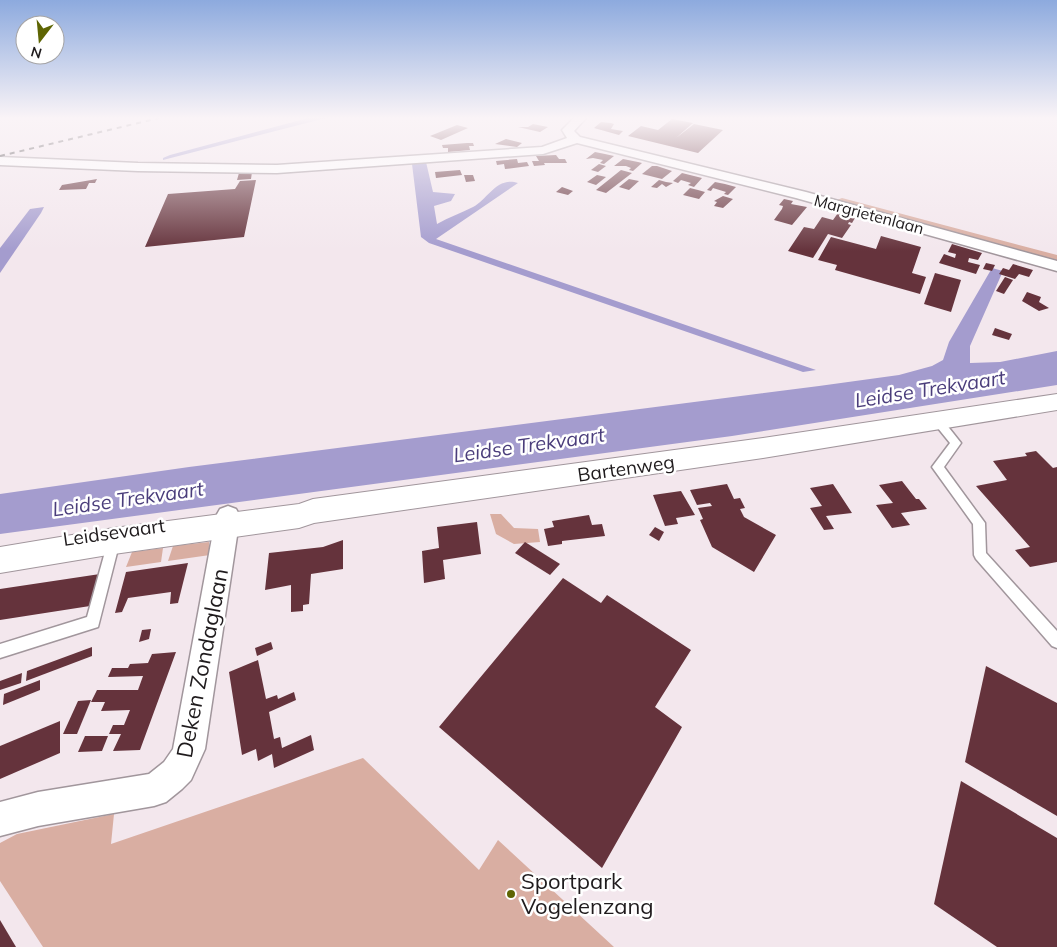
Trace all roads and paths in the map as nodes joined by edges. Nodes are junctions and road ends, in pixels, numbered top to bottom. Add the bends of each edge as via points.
1 (27, 162) edge
2 (363, 162) edge
3 (676, 162) edge
4 (1057, 266) edge
5 (1057, 402) edge
6 (938, 422) junction
7 (228, 521) junction
8 (115, 536) junction
9 (0, 550) edge
10 (0, 560) edge
11 (1057, 641) edge
12 (0, 651) edge
13 (0, 819) edge

1 - 2 street via 277,168
3 - 4 street, Margrietenlaan
5 - 6 main road, Bartenweg
6 - 7 main road, Bartenweg via 313,511 299,516
6 - 11 lane via 956,443 938,467 979,524 980,554
7 - 8 main road, Leidsevaart
7 - 13 street, Deken Zondaglaan via 188,749 180,770 154,790 38,809
8 - 9 main road, Leidsevaart
8 - 10 main road, Leidsevaart
8 - 12 lane via 93,622

